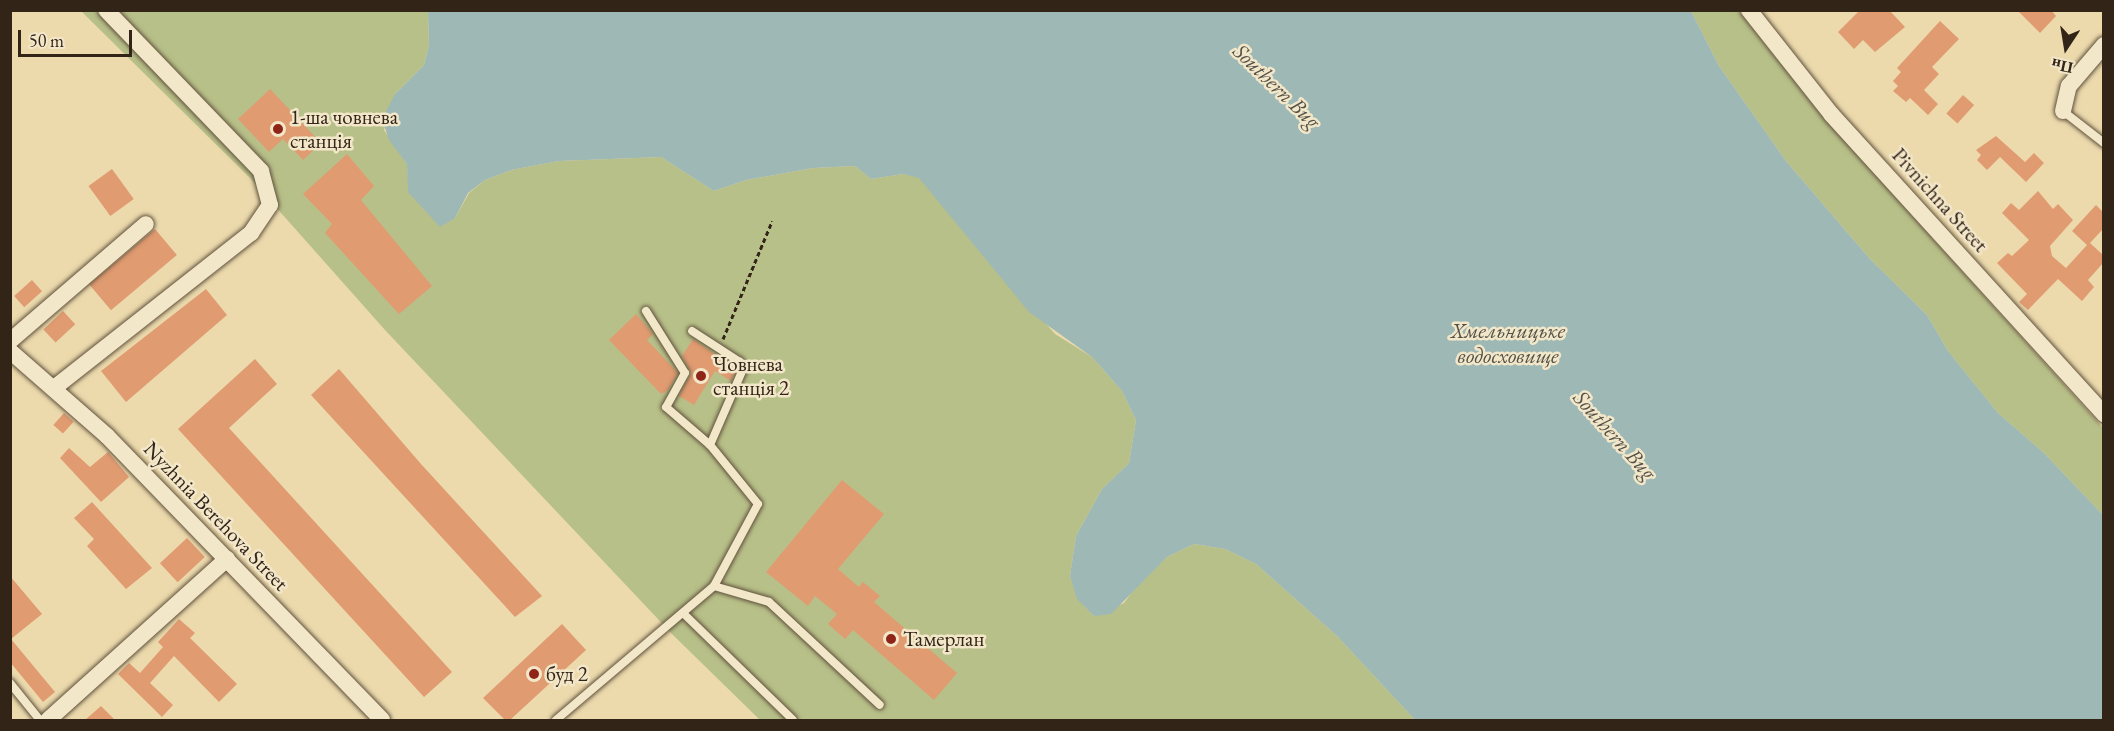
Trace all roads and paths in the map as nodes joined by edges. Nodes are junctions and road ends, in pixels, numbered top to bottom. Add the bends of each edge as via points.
1 (106, 10) edge
2 (1749, 10) edge
3 (2103, 45) edge
4 (2063, 111) joint
5 (2103, 143) edge
6 (772, 221) dead end
7 (146, 224) dead end
8 (646, 310) dead end
9 (692, 331) dead end
10 (10, 341) edge
11 (720, 349) junction
12 (10, 351) edge
13 (54, 388) junction
14 (2103, 414) edge
15 (710, 445) junction
16 (227, 559) junction
17 (714, 586) junction
18 (682, 612) junction
19 (10, 683) edge
20 (880, 705) dead end
21 (40, 720) edge
22 (48, 720) edge
23 (382, 720) edge
24 (556, 720) edge
25 (793, 720) edge

1 - 13 street via 261,171 270,205 251,233
2 - 14 street, Pivnichna Street via 1831,114
3 - 4 street via 2069,86
4 - 5 lane
6 - 11 path
7 - 10 street
8 - 15 lane via 685,373 666,407
9 - 11 lane
11 - 15 lane via 740,362 743,369
12 - 13 street, Nyzhnia Berehova Street
13 - 16 street, Nyzhnia Berehova Street via 108,436
15 - 17 lane via 758,504
16 - 22 street
16 - 23 street, Nyzhnia Berehova Street
17 - 18 lane
17 - 20 lane via 769,602
18 - 24 lane
18 - 25 lane
19 - 21 lane

